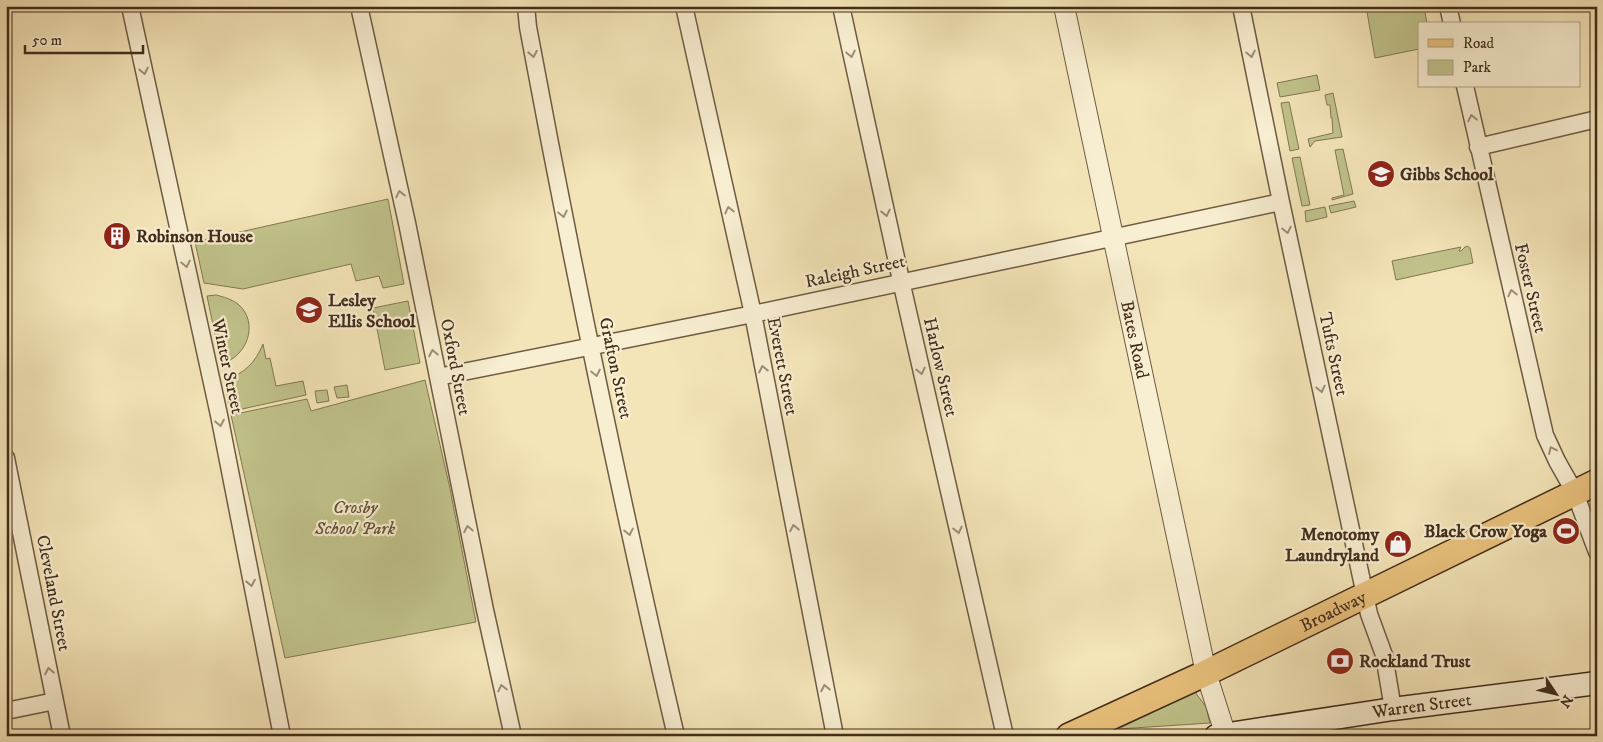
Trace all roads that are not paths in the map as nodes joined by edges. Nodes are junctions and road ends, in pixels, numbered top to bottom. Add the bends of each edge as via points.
1 (130, 6) edge
2 (359, 6) edge
3 (526, 6) edge
4 (684, 6) edge
5 (841, 6) edge
6 (1064, 6) edge
7 (1241, 6) edge
8 (1448, 6) edge
9 (1452, 22) edge
10 (1465, 88) edge
11 (1597, 119) edge
12 (1478, 147) junction
13 (1281, 202) junction
14 (1112, 237) junction
15 (901, 282) junction
16 (752, 314) junction
17 (591, 346) junction
18 (438, 377) junction
19 (6, 458) edge
20 (1586, 488) edge
21 (1597, 552) edge
22 (1365, 594) junction
23 (1206, 673) junction
24 (1597, 683) edge
25 (55, 701) junction
26 (1393, 709) junction
27 (6, 711) edge
28 (1223, 735) edge
29 (62, 736) edge
30 (282, 736) edge
31 (513, 736) edge
32 (676, 736) edge
33 (835, 736) edge
34 (1005, 736) edge
35 (1069, 736) edge

1 -> 30 street, Winter Street via 219,415
18 -> 2 street, Oxford Street
3 -> 17 street, Grafton Street via 553,164
16 -> 4 street, Everett Street
5 -> 15 street, Harlow Street
6 - 14 street, Bates Road
7 -> 13 street, Tufts Street
8 - 9 street
12 -> 10 street, Foster Street
11 - 12 street
20 -> 12 street, Foster Street via 1557,461 1545,435
13 - 14 street, Raleigh Street
13 -> 22 street, Tufts Street
14 - 15 street, Raleigh Street
14 - 23 street, Bates Road
15 - 16 street, Raleigh Street
15 -> 34 street, Harlow Street
16 - 17 street, Raleigh Street
33 -> 16 street, Everett Street
17 - 18 street, Raleigh Street
17 -> 32 street, Grafton Street via 638,575
31 -> 18 street, Oxford Street
25 -> 19 street, Cleveland Street
20 - 21 street, Foster Street
20 - 22 main road, Broadway
22 - 23 main road, Broadway
22 - 26 street, Tufts Street via 1384,655
23 - 28 street, Bates Road
23 - 35 main road, Broadway
24 - 26 main road, Warren Street
25 - 27 street
25 - 29 street, Cleveland Street
26 - 28 main road, Warren Street

